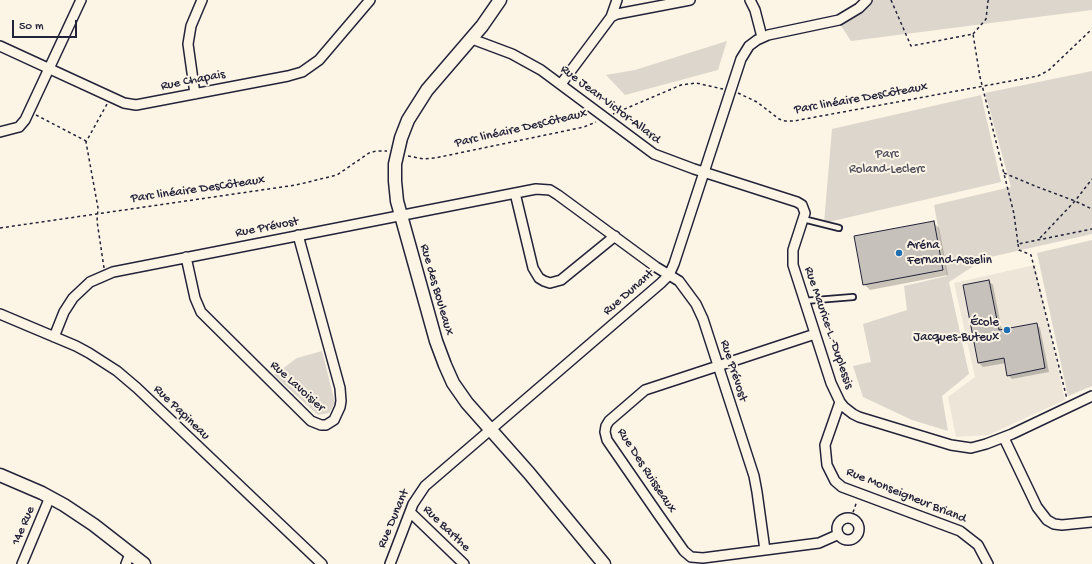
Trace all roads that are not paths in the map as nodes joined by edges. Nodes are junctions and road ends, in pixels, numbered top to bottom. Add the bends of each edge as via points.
1 (80, 0) edge
2 (202, 0) edge
3 (370, 0) edge
4 (500, 0) edge
5 (617, 0) edge
6 (690, 0) edge
7 (750, 0) edge
8 (867, 0) edge
9 (611, 17) junction
10 (762, 37) junction
11 (472, 39) junction
12 (0, 46) edge
13 (49, 69) junction
14 (561, 84) junction
15 (194, 94) junction
16 (0, 132) edge
17 (704, 172) junction
18 (515, 193) junction
19 (804, 208) joint
20 (400, 215) junction
21 (803, 219) junction
22 (838, 228) dead end
23 (298, 235) junction
24 (615, 236) junction
25 (186, 257) junction
26 (669, 275) junction
27 (853, 297) dead end
28 (804, 301) junction
29 (0, 314) edge
30 (815, 334) junction
31 (54, 336) junction
32 (718, 366) junction
33 (1092, 396) edge
34 (840, 402) junction
35 (491, 429) junction
36 (1004, 438) junction
37 (0, 475) edge
38 (50, 498) junction
39 (410, 512) junction
40 (1092, 522) edge
41 (837, 535) junction
42 (765, 550) junction
43 (128, 559) edge
44 (22, 564) edge
45 (144, 564) edge
46 (322, 564) edge
47 (390, 564) edge
48 (464, 564) edge
49 (604, 564) edge
50 (988, 564) edge

1 - 13 street
2 - 15 street via 191,26 188,44
3 - 15 street, Rue Chapais via 318,60 302,72
4 - 11 street, Rue des Bouleaux
5 - 9 street
6 - 9 street
7 - 10 street
8 - 10 street, Rue Dunant via 839,20
9 - 14 street
10 - 17 street, Rue Dunant via 743,54
11 - 14 street, Rue Jean-Victor-Allard via 521,59
11 - 20 street, Rue des Bouleaux via 416,105 404,129 397,154 395,181
12 - 13 street, Rue Chapais
13 - 15 street, Rue Chapais via 124,103 136,105
13 - 16 street via 25,120 19,127
14 - 17 street, Rue Jean-Victor-Allard via 654,154
17 - 19 street, Rue Jean-Victor-Allard via 797,202
17 - 26 street, Rue Dunant
18 - 20 street, Rue Prévost
18 - 24 street, Rue Prévost via 540,188 550,190
18 - 24 street via 533,268 544,281 550,283 561,280
19 - 21 street, Rue Maurice-L.-Duplessis
20 - 23 street, Rue Prévost
20 - 35 street, Rue des Bouleaux via 445,365 461,396
21 - 22 lane
21 - 28 street, Rue Maurice-L.-Duplessis via 792,260
23 - 25 street, Rue Prévost
23 - 25 street, Rue Lavoisier via 340,388 340,407 334,420 326,425 312,421 206,318 195,298
24 - 26 street, Rue Prévost
25 - 31 street, Rue Prévost via 104,275 84,287 69,303
26 - 32 street, Rue Prévost via 683,285 698,307
26 - 35 street, Rue Dunant
27 - 28 lane
28 - 30 street, Rue Maurice-L.-Duplessis
29 - 31 street, Rue Papineau
30 - 32 street, Rue Des Ruisseaux
30 - 34 street, Rue Maurice-L.-Duplessis
31 - 46 street, Rue Papineau via 89,352 126,378
32 - 42 street, Rue Prévost via 756,483
32 - 42 street, Rue Des Ruisseaux via 642,392 609,421 606,436 688,555 703,558
33 - 36 street, Rue Maurice-L.-Duplessis
34 - 36 street, Rue Maurice-L.-Duplessis via 859,417 951,445 979,447
34 - 50 street, Rue Monseigneur Briand via 827,437 825,452 827,465 838,484 960,531 978,545
35 - 39 street, Rue Dunant via 425,486 416,497
35 - 49 street, Rue des Bouleaux
36 - 40 street via 1047,520 1057,525
37 - 38 street
38 - 43 street via 86,520
38 - 44 street, 14e Rue
39 - 47 street, Rue Dunant
39 - 48 street, Rue Barthe
41 - 41 street, Rue Des Ruisseaux via 836,528 843,519 851,518 859,526 853,539 846,540
41 - 42 street, Rue Des Ruisseaux via 821,542
43 - 45 street

